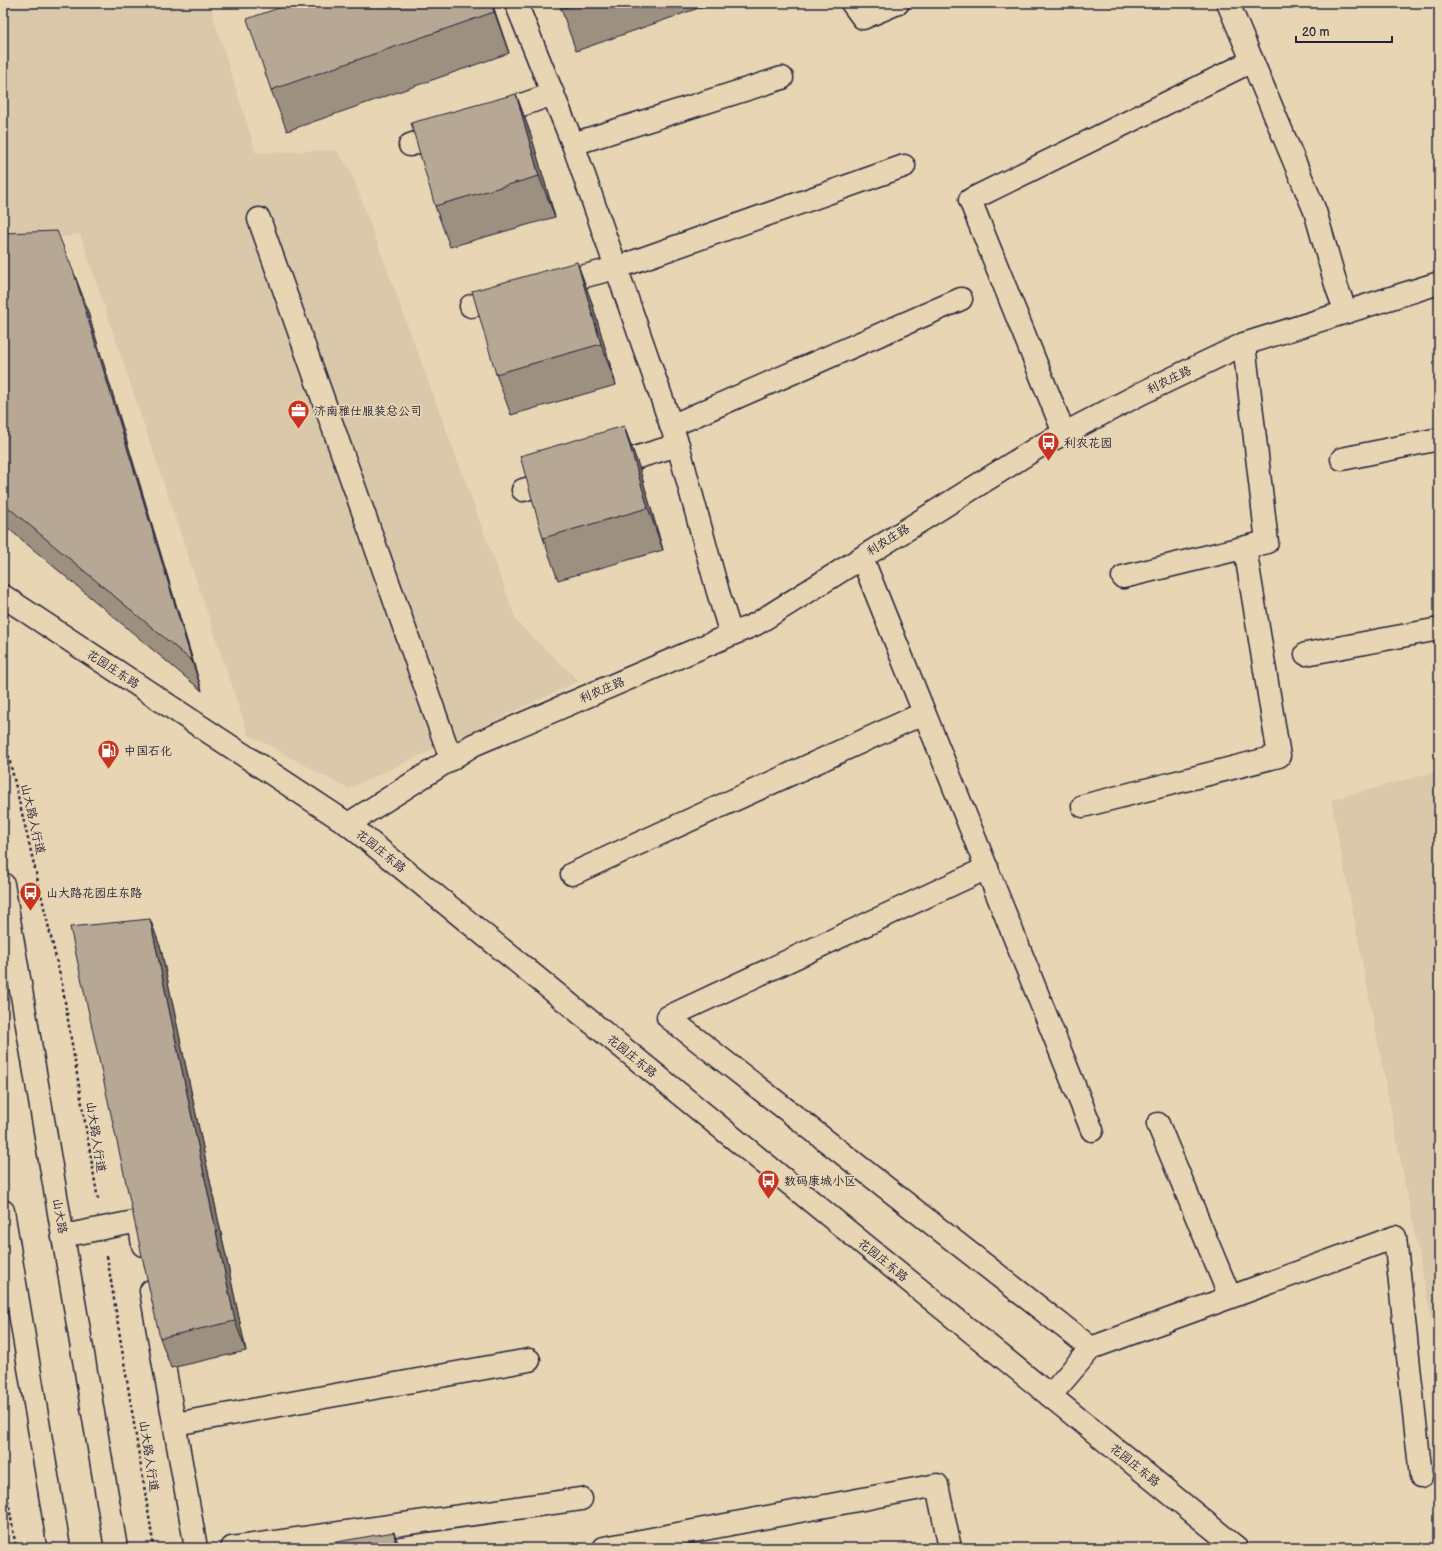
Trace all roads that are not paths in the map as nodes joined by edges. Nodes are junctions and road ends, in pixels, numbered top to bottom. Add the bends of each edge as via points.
1 (516, 3) edge
2 (852, 3) edge
3 (898, 3) edge
4 (1228, 3) edge
5 (1252, 61) junction
6 (782, 78) dead end
7 (553, 94) junction
8 (573, 144) junction
9 (410, 145) edge
10 (904, 166) dead end
11 (259, 219) dead end
12 (616, 268) junction
13 (1439, 283) edge
14 (961, 299) dead end
15 (471, 306) dead end
16 (1346, 312) junction
17 (1244, 344) junction
18 (1064, 433) junction
19 (674, 436) junction
20 (1439, 439) edge
21 (1342, 459) dead end
22 (523, 490) edge
23 (1245, 548) junction
24 (866, 568) dead end
25 (1123, 577) dead end
26 (3, 596) edge
27 (1439, 628) edge
28 (731, 634) junction
29 (1306, 654) dead end
30 (924, 713) junction
31 (451, 759) junction
32 (1083, 806) dead end
33 (348, 824) junction
34 (986, 868) junction
35 (572, 874) dead end
36 (3, 884) edge
37 (1158, 1124) dead end
38 (1092, 1130) dead end
39 (3, 1211) edge
40 (63, 1236) junction
41 (1230, 1297) junction
42 (1091, 1348) junction
43 (529, 1360) dead end
44 (1050, 1396) junction
45 (175, 1424) junction
46 (1421, 1477) dead end
47 (581, 1499) dead end
48 (59, 1548) edge
49 (116, 1548) edge
50 (196, 1548) edge
51 (232, 1548) edge
52 (604, 1548) edge
53 (950, 1548) edge
54 (1237, 1548) edge

1 - 7 street
2 - 3 street via 863,18
4 - 5 street
5 - 16 street via 1315,211
5 - 18 street via 970,200
6 - 8 street
7 - 8 street
7 - 9 street
8 - 12 street
10 - 12 street
11 - 31 street
12 - 15 street
12 - 19 street
13 - 16 street, 利农庄路
14 - 19 street
16 - 17 street, 利农庄路
17 - 18 street, 利农庄路
17 - 23 street via 1267,542
18 - 28 street, 利农庄路 via 940,507 756,624
19 - 22 street via 582,473
19 - 28 street
20 - 21 street
23 - 25 street
23 - 32 street via 1279,756
24 - 30 street
26 - 33 street, 花园庄东路
27 - 29 street
28 - 31 street, 利农庄路 via 473,746
30 - 34 street
30 - 35 street
31 - 33 street, 利农庄路
33 - 44 street, 花园庄东路
34 - 38 street
34 - 42 street via 668,1017
36 - 40 street, 山大路
37 - 41 street
39 - 48 street
40 - 45 street via 139,1221
40 - 49 street, 山大路
41 - 42 street
41 - 46 street via 1394,1237
42 - 44 street
43 - 45 street
44 - 54 street, 花园庄东路
45 - 50 street
47 - 51 street
52 - 53 street via 937,1485

